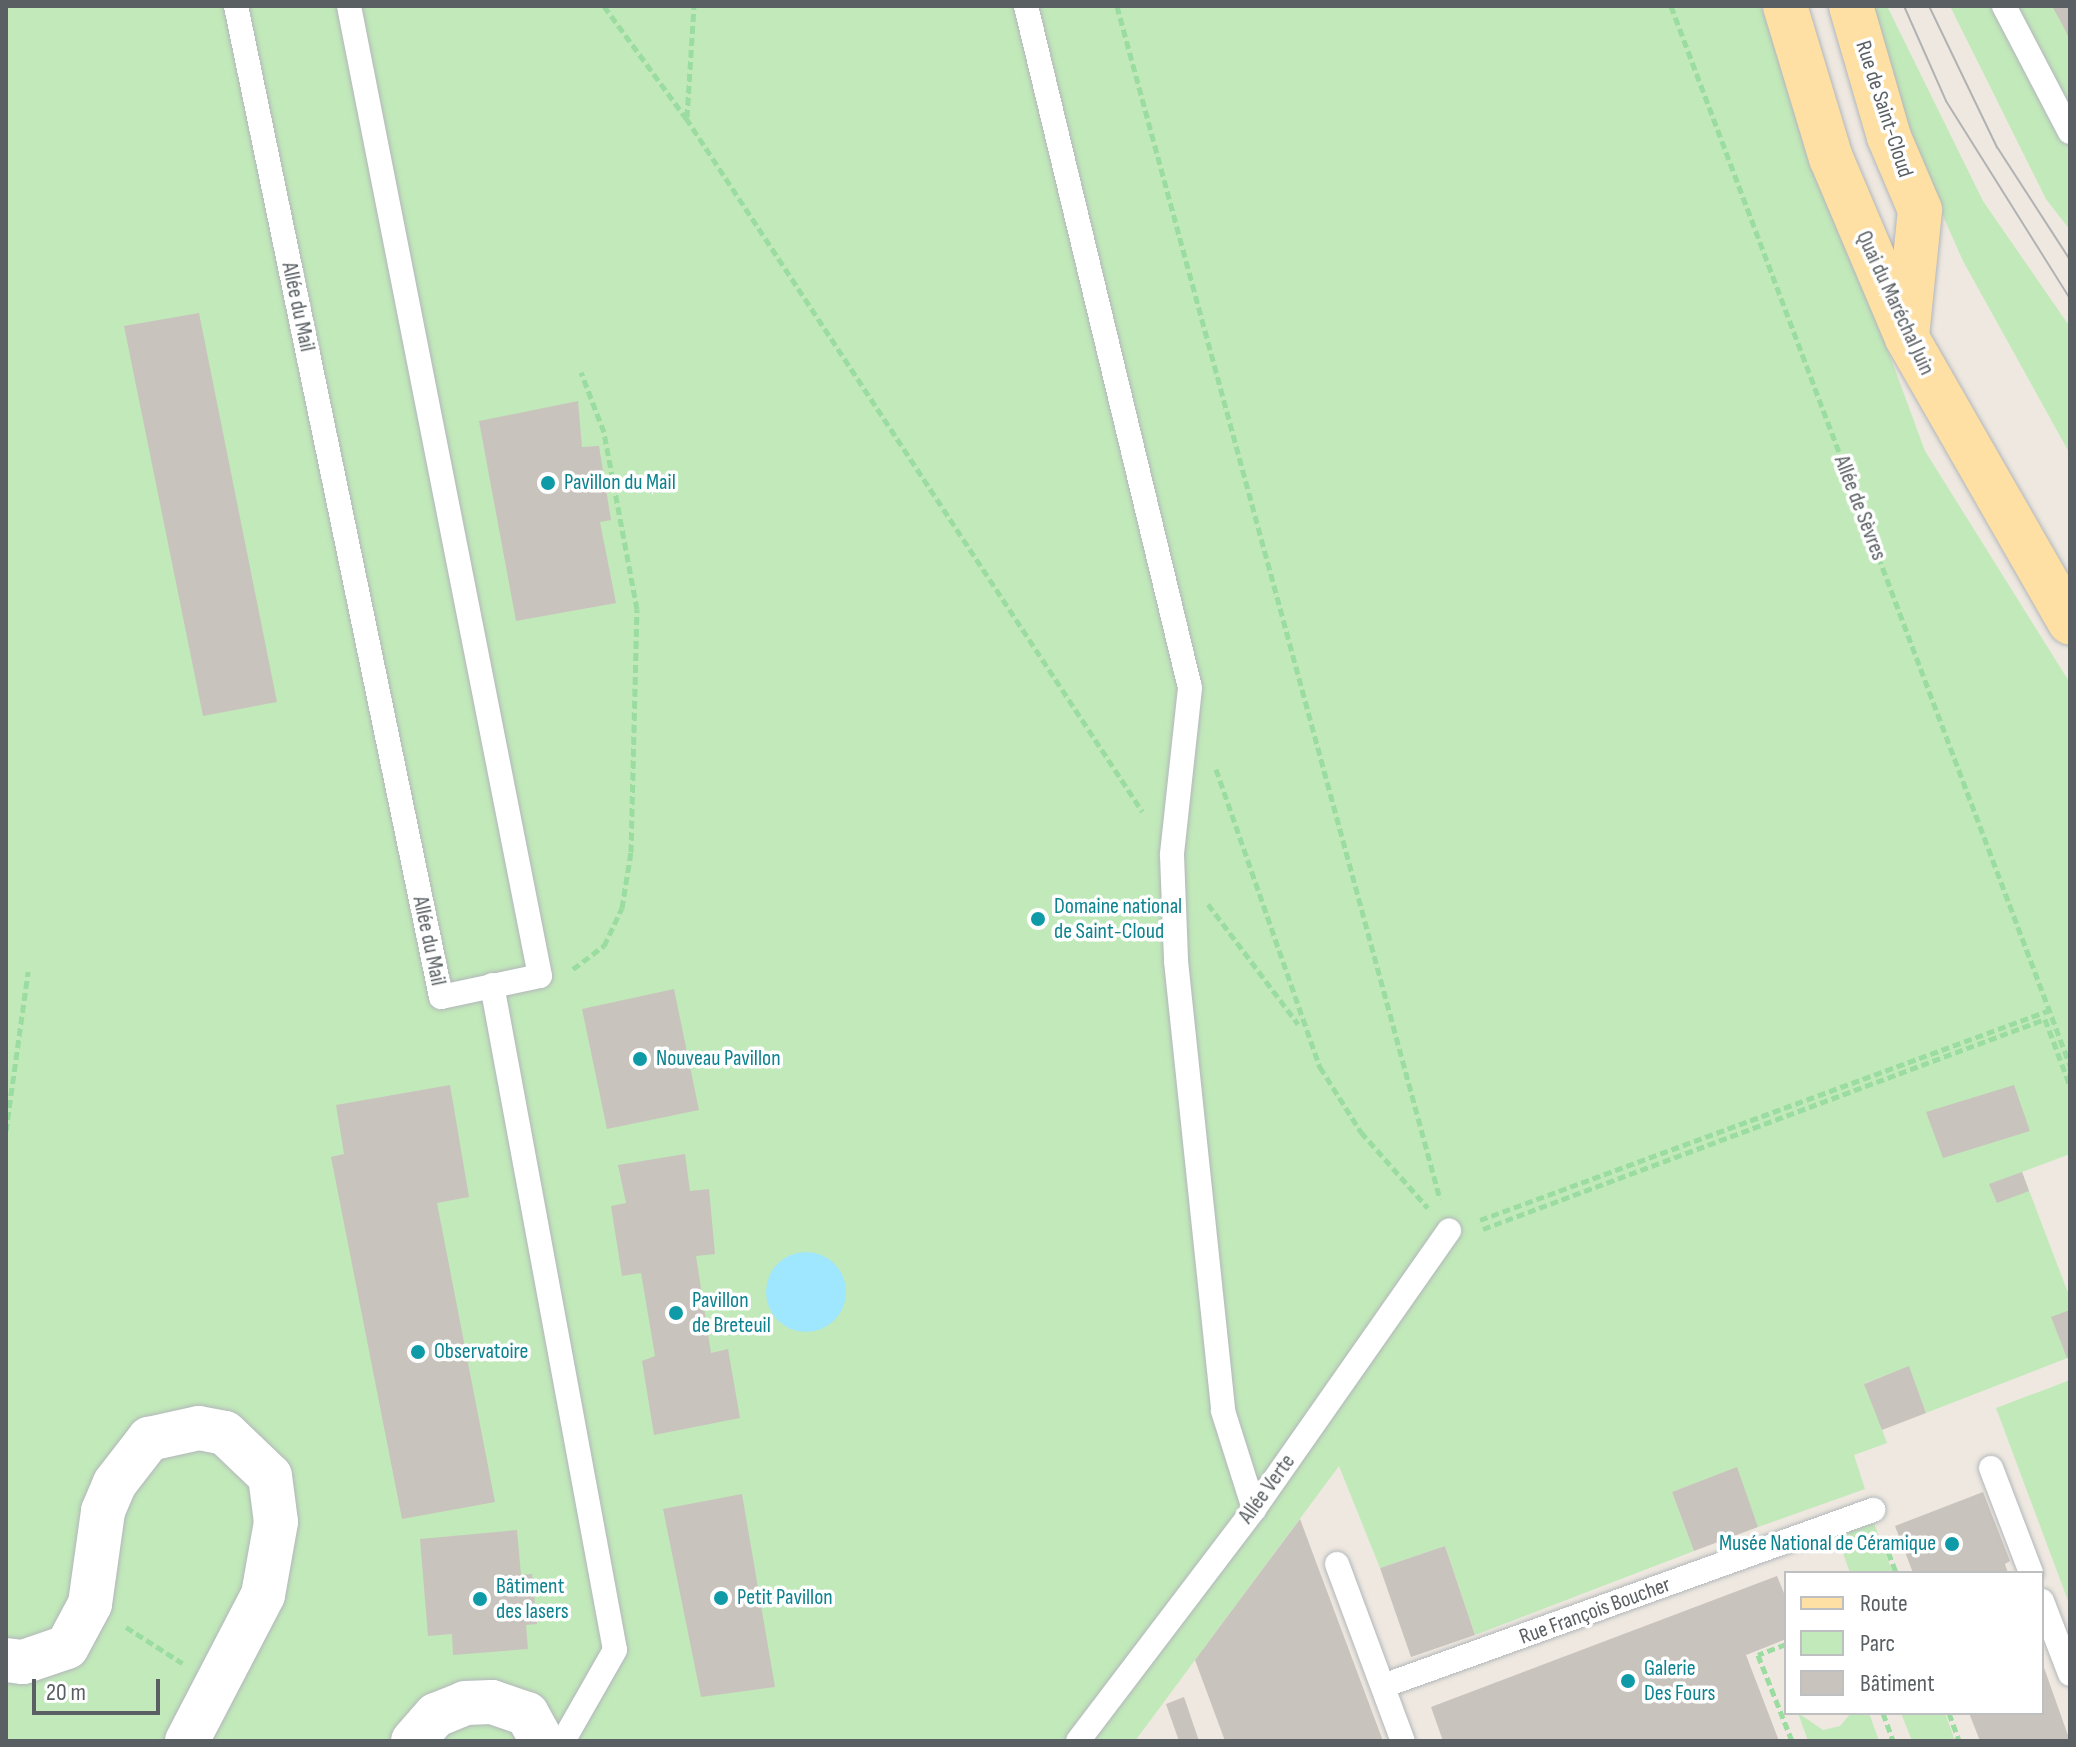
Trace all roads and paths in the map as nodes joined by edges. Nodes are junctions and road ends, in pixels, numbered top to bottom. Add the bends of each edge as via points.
1 (236, 6) edge
2 (349, 6) edge
3 (604, 6) edge
4 (694, 6) edge
5 (1026, 6) edge
6 (1117, 6) edge
7 (1671, 6) edge
8 (1785, 6) edge
9 (1851, 6) edge
10 (2004, 6) edge
11 (686, 118) junction
12 (2070, 132) edge
13 (1907, 338) junction
14 (581, 372) dead end
15 (2070, 623) edge
16 (1214, 762) dead end
17 (1172, 855) junction
18 (28, 972) dead end
19 (540, 976) junction
20 (492, 985) junction
21 (2050, 1010) junction
22 (1301, 1028) junction
23 (2070, 1065) edge
24 (2070, 1086) edge
25 (6, 1131) edge
26 (1449, 1231) junction
27 (1991, 1468) dead end
28 (1254, 1509) junction
29 (1873, 1510) dead end
30 (1337, 1564) dead end
31 (2030, 1571) edge
32 (90, 1604) junction
33 (2044, 1606) edge
34 (1784, 1645) edge
35 (14, 1661) edge
36 (2070, 1674) edge
37 (216, 1685) junction
38 (1383, 1686) junction
39 (1884, 1715) edge
40 (1950, 1715) edge
41 (187, 1741) edge
42 (413, 1741) edge
43 (542, 1741) edge
44 (563, 1741) edge
45 (1078, 1741) edge
46 (1403, 1741) edge
47 (1792, 1741) edge
48 (1893, 1741) edge
49 (1959, 1741) edge

1 - 20 lane, Allée du Mail via 441,997
2 - 19 lane
3 - 11 path via 657,86
4 - 11 path
5 - 17 lane via 1190,688
6 - 26 path
7 - 21 path, Allée de Sèvres
8 - 13 main road, Quai du Maréchal Juin via 1831,158
9 - 13 main road, Rue de Saint-Cloud via 1889,137 1920,210
10 - 12 lane
11 - 17 path
13 - 15 main road, Quai du Maréchal Juin
14 - 19 path via 604,432 637,609 631,852 622,908 604,946 581,968
16 - 22 path
17 - 22 path
17 - 28 lane via 1176,961 1223,1411
18 - 25 path
19 - 20 lane, Allée du Mail
20 - 44 lane via 615,1650
21 - 23 path, Allée de Sèvres
21 - 26 path
22 - 26 path via 1361,1132
24 - 26 path via 2045,1019 1452,1240
26 - 28 lane, Allée Verte
27 - 31 lane
28 - 45 lane, Allée Verte
29 - 38 lane, Rue François Boucher
30 - 38 lane
32 - 35 street via 67,1647
32 - 37 path
32 - 37 street via 103,1511 115,1483 149,1439 199,1428 225,1433 270,1476 276,1522 263,1595
33 - 36 lane
34 - 47 path via 1758,1655
37 - 41 street
38 - 46 lane
39 - 48 path
40 - 49 path
42 - 43 street via 436,1715 465,1703 492,1702 527,1714

